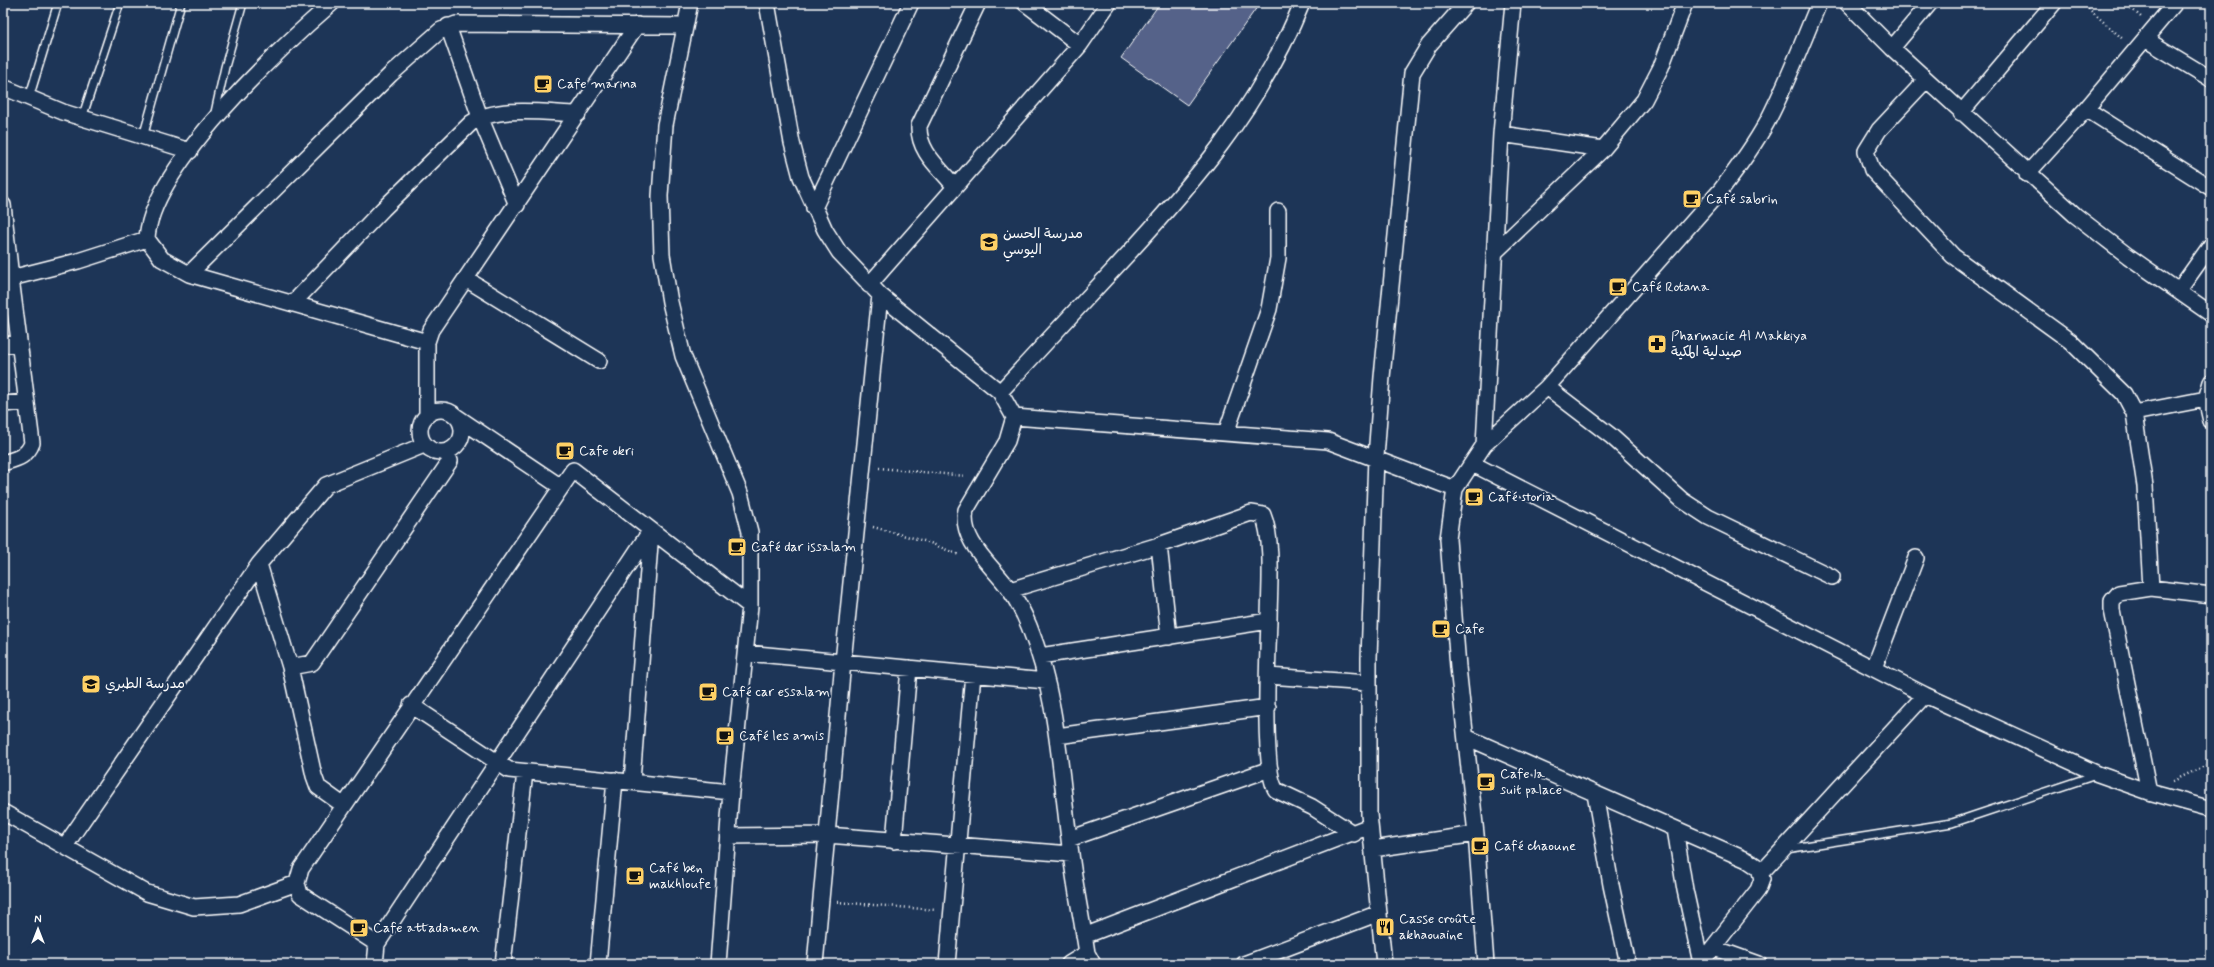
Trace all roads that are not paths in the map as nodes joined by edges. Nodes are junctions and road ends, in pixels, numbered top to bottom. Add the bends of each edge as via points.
1 (58, 3) edge
2 (120, 3) edge
3 (180, 3) edge
4 (243, 3) edge
5 (332, 3) edge
6 (690, 3) edge
7 (767, 3) edge
8 (911, 3) edge
9 (978, 3) edge
10 (1025, 3) edge
11 (1109, 3) edge
12 (1302, 3) edge
13 (1466, 3) edge
14 (1513, 3) edge
15 (1685, 3) edge
16 (1818, 3) edge
17 (1848, 3) edge
18 (1930, 3) edge
19 (2054, 3) edge
20 (2175, 3) edge
21 (637, 25) junction
22 (448, 26) junction
23 (684, 26) junction
24 (1080, 45) junction
25 (2141, 45) junction
26 (1892, 48) junction
27 (2211, 79) edge
28 (1926, 80) junction
29 (3, 87) edge
30 (29, 99) junction
31 (2086, 109) junction
32 (1961, 113) junction
33 (578, 114) junction
34 (480, 117) junction
35 (82, 118) junction
36 (213, 120) junction
37 (1501, 134) junction
38 (143, 138) junction
39 (1604, 149) junction
40 (190, 151) junction
41 (2027, 174) junction
42 (955, 187) junction
43 (2211, 188) edge
44 (3, 205) edge
45 (517, 205) junction
46 (814, 208) junction
47 (1278, 211) dead end
48 (147, 239) junction
49 (2211, 245) edge
50 (1494, 253) junction
51 (189, 274) junction
52 (7, 279) edge
53 (466, 279) junction
54 (869, 285) junction
55 (2179, 290) junction
56 (880, 295) junction
57 (292, 303) junction
58 (2211, 314) edge
59 (427, 342) junction
60 (18, 343) junction
61 (3, 345) edge
62 (600, 361) dead end
63 (2211, 382) edge
64 (1547, 388) junction
65 (1000, 392) junction
66 (427, 396) junction
67 (2206, 399) junction
68 (27, 402) junction
69 (3, 404) edge
70 (2134, 413) junction
71 (427, 415) junction
72 (455, 415) junction
73 (1014, 416) junction
74 (2211, 421) edge
75 (1226, 433) junction
76 (424, 445) junction
77 (1484, 445) junction
78 (446, 452) junction
79 (1376, 457) junction
80 (3, 463) edge
81 (1473, 464) junction
82 (561, 487) junction
83 (1455, 489) junction
84 (651, 530) junction
85 (1159, 545) junction
86 (1916, 558) dead end
87 (259, 564) junction
88 (1832, 577) dead end
89 (2151, 588) junction
90 (1010, 590) junction
91 (2211, 595) edge
92 (750, 606) junction
93 (1269, 621) junction
94 (1169, 637) junction
95 (746, 653) junction
96 (1040, 656) junction
97 (843, 662) junction
98 (290, 667) junction
99 (909, 668) junction
100 (1874, 668) junction
101 (973, 674) junction
102 (1268, 676) junction
103 (1046, 681) junction
104 (1369, 683) junction
105 (1924, 695) junction
106 (411, 705) junction
107 (1268, 707) junction
108 (1057, 736) junction
109 (1466, 737) junction
110 (498, 763) junction
111 (1270, 769) junction
112 (525, 772) junction
113 (2098, 774) junction
114 (615, 780) junction
115 (632, 782) junction
116 (731, 792) junction
117 (2149, 792) junction
118 (1595, 794) junction
119 (343, 805) junction
120 (2211, 809) edge
121 (3, 812) edge
122 (1370, 826) junction
123 (1675, 829) junction
124 (1354, 834) junction
125 (1476, 834) junction
126 (827, 835) junction
127 (728, 836) junction
128 (1069, 839) junction
129 (894, 840) junction
130 (956, 844) junction
131 (64, 846) junction
132 (1373, 849) junction
133 (1782, 850) junction
134 (1071, 854) junction
135 (1762, 872) junction
136 (297, 883) junction
137 (1380, 913) junction
138 (1084, 936) junction
139 (377, 944) junction
140 (1714, 948) junction
141 (1090, 958) edge
142 (375, 964) edge
143 (503, 964) edge
144 (598, 964) edge
145 (718, 964) edge
146 (815, 964) edge
147 (947, 964) edge
148 (1069, 964) edge
149 (1244, 964) edge
150 (1384, 964) edge
151 (1486, 964) edge
152 (1628, 964) edge
153 (1701, 964) edge
154 (1759, 964) edge

1 - 30 lane
2 - 35 lane
3 - 38 lane
4 - 36 lane
5 - 36 street via 269,62
6 - 23 street
7 - 46 street via 792,143 801,177
8 - 46 street
9 - 42 street via 919,126 919,139 924,150
10 - 24 street
11 - 24 street
12 - 65 street via 1286,43 1270,73 1219,148 1182,196
13 - 79 street via 1429,45 1412,73
14 - 37 street
15 - 39 street via 1652,86 1644,100
16 - 64 street via 1783,89 1767,123 1746,157 1720,191
17 - 26 street
18 - 26 street
19 - 32 street
20 - 25 street
21 - 22 street
21 - 23 street
21 - 33 street
22 - 34 street
22 - 51 street via 427,41 342,120
23 - 92 street via 665,125 661,164 662,255 683,356 740,493 750,532
24 - 42 street
25 - 27 street
25 - 31 street
26 - 28 street
28 - 32 street
28 - 70 street via 1878,130 1866,151 1872,170 1953,256 2070,341 2124,394
29 - 30 street
30 - 35 street
31 - 41 street
31 - 43 street
32 - 41 street
33 - 34 street via 498,113
33 - 45 street
34 - 45 street
34 - 57 street via 383,209
35 - 38 street
36 - 40 street
37 - 39 street
37 - 50 street
38 - 40 street
39 - 50 street
40 - 48 street via 162,190 148,223
41 - 55 street via 2122,251
42 - 54 street
44 - 52 street
45 - 53 street
46 - 54 street via 839,252
47 - 75 street via 1278,258 1269,309
48 - 51 street via 162,258
48 - 52 street via 78,261
49 - 55 street
50 - 77 street
51 - 57 street
52 - 60 street
53 - 59 street via 431,330
53 - 62 street
54 - 56 street
55 - 58 street
56 - 65 street
56 - 97 street
57 - 59 street
59 - 66 street
60 - 61 street
60 - 68 street
63 - 67 street
64 - 77 street
64 - 88 street via 1611,436 1682,500 1708,517
65 - 73 street
66 - 71 street
66 - 72 street
67 - 70 street
67 - 74 street
68 - 69 street
68 - 80 street via 32,443 22,456
70 - 89 street via 2145,486
71 - 72 street via 439,410
71 - 76 street via 422,420 419,433
72 - 78 street via 462,429 460,440
72 - 82 street
73 - 75 street
73 - 90 street via 1007,441 966,510 964,520 973,544
75 - 79 street via 1328,441
76 - 78 street via 438,453
76 - 87 street via 326,485
77 - 81 street
78 - 98 street via 450,461 312,663
79 - 83 street
79 - 104 street
81 - 83 street
81 - 100 street
82 - 84 street via 573,470
82 - 106 street
83 - 109 street via 1448,539
84 - 92 street
84 - 110 street
84 - 115 street
85 - 90 street
85 - 93 street via 1251,513 1263,515 1269,541
85 - 94 street
86 - 100 street
87 - 98 street
87 - 131 street
89 - 91 street
89 - 117 street via 2118,593 2112,601
90 - 96 street
92 - 95 street
93 - 94 street
93 - 102 street
94 - 96 street
95 - 97 street
95 - 116 street
96 - 103 street
97 - 99 street
97 - 126 street
98 - 119 street via 318,787
99 - 101 street
99 - 129 street
100 - 105 street
101 - 103 street
101 - 130 street
102 - 104 street
102 - 107 street
103 - 108 street
104 - 122 street
105 - 113 street
105 - 133 street
106 - 110 street
106 - 119 street
107 - 108 street
107 - 111 street
108 - 128 street
109 - 118 street
109 - 125 street
110 - 112 street via 509,770
110 - 139 street
111 - 124 street via 1271,780 1276,790 1312,807
111 - 128 street
112 - 114 street
112 - 143 street
113 - 117 street
113 - 133 lane via 1952,823
114 - 115 street
114 - 144 street
115 - 116 street
116 - 127 street
117 - 120 street
118 - 123 street
118 - 152 street
119 - 136 street via 301,869
121 - 131 street
122 - 124 street
122 - 132 street
123 - 135 street via 1747,860
123 - 153 street
124 - 138 street
125 - 132 street
125 - 151 street
126 - 127 street
126 - 129 street
126 - 146 street
127 - 145 street
128 - 134 street
129 - 130 street
130 - 134 street
130 - 147 street
131 - 136 street via 147,893 194,907 239,904
132 - 137 street
133 - 135 street
134 - 138 street
135 - 140 street via 1758,890
136 - 139 street via 300,894 307,901
137 - 149 street
137 - 150 street
138 - 141 street
139 - 142 street
140 - 153 street
140 - 154 street
141 - 148 street

